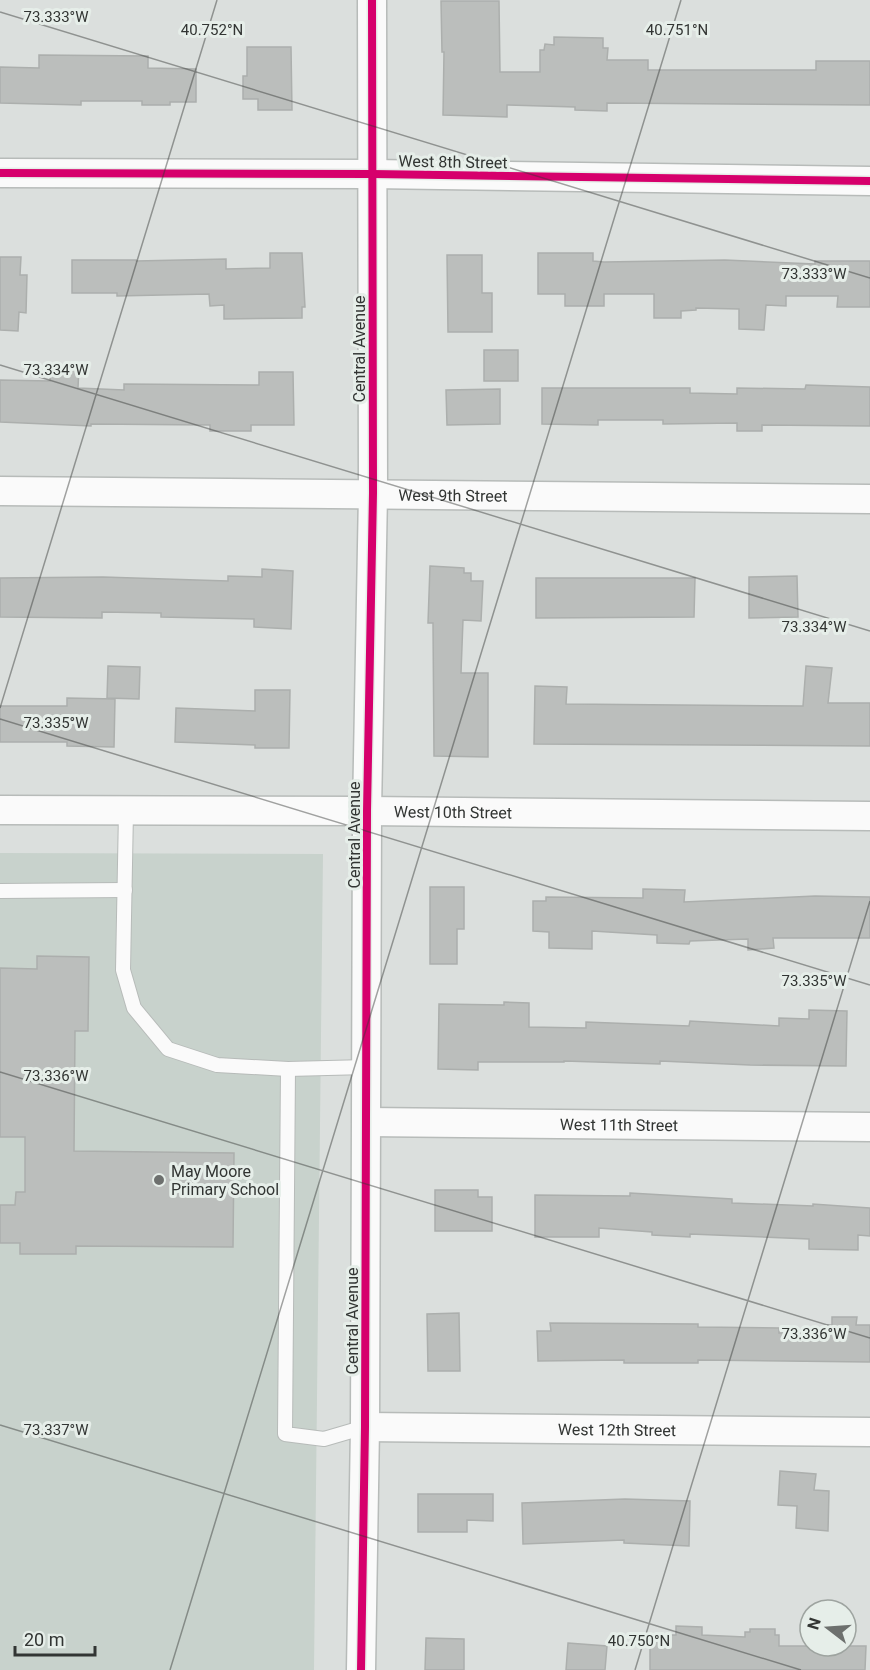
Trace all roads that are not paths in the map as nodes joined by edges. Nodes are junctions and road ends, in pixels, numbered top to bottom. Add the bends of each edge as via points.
1 (372, 0) edge
2 (0, 173) edge
3 (372, 174) junction
4 (870, 181) edge
5 (0, 491) edge
6 (373, 493) junction
7 (870, 499) edge
8 (0, 810) edge
9 (126, 811) junction
10 (367, 811) junction
11 (870, 816) edge
12 (124, 890) junction
13 (0, 891) edge
14 (367, 1067) junction
15 (288, 1069) junction
16 (367, 1122) junction
17 (870, 1126) edge
18 (365, 1427) junction
19 (870, 1432) edge
20 (361, 1670) edge

1 - 3 street, Central Avenue
2 - 3 street, West 8th Street
3 - 4 street, West 8th Street
3 - 6 street, Central Avenue
5 - 6 street, West 9th Street
6 - 7 street, West 9th Street
6 - 10 street, Central Avenue
8 - 9 street, West 10th Street
9 - 10 street, West 10th Street
9 - 12 lane
10 - 11 street, West 10th Street
10 - 14 street, Central Avenue
12 - 13 lane
12 - 15 lane via 123,970 134,1008 168,1049 217,1065
14 - 15 lane
14 - 16 street, Central Avenue
15 - 18 lane via 285,1434 324,1439
16 - 17 street, West 11th Street
16 - 18 street, Central Avenue
18 - 19 street, West 12th Street
18 - 20 street, Central Avenue

